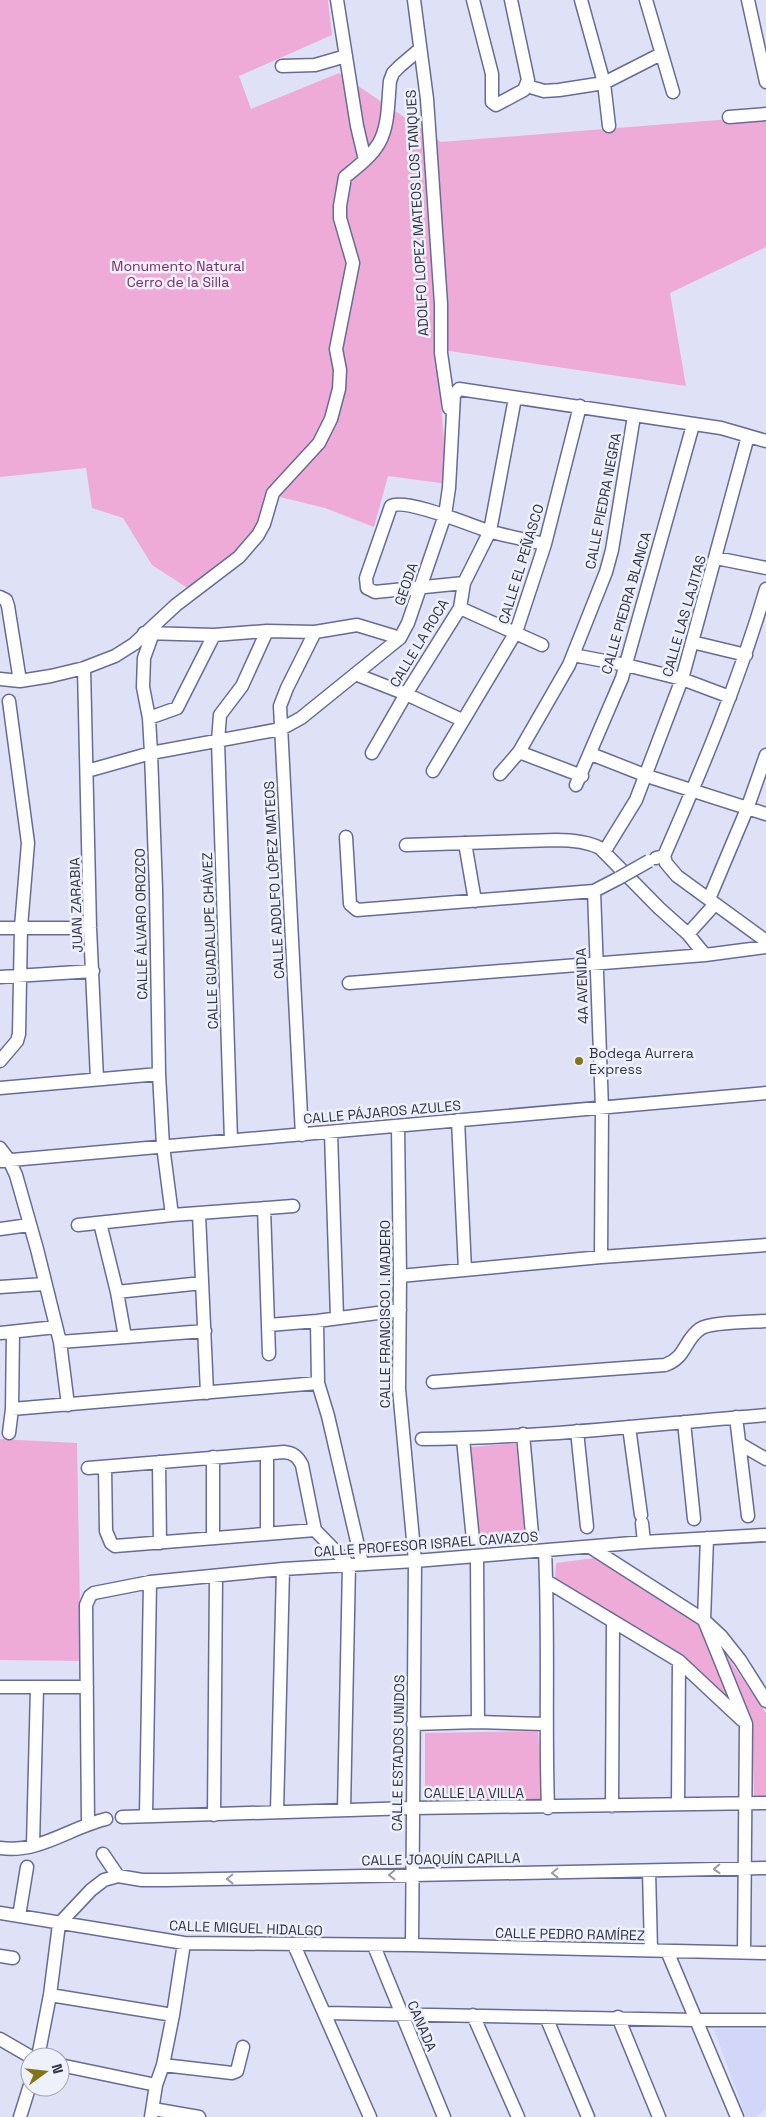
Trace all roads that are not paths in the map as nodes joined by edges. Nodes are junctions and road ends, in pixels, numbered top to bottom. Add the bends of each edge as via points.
1 (337, 0) edge
2 (414, 0) edge
3 (474, 0) edge
4 (511, 0) edge
5 (580, 0) edge
6 (646, 0) edge
7 (748, 0) edge
8 (420, 49) junction
9 (661, 54) junction
10 (346, 56) junction
11 (282, 66) dead end
12 (766, 82) edge
13 (604, 84) junction
14 (527, 86) junction
15 (673, 92) dead end
16 (766, 114) edge
17 (729, 118) dead end
18 (609, 126) dead end
19 (365, 160) junction
20 (515, 398) junction
21 (580, 406) junction
22 (634, 416) junction
23 (452, 425) junction
24 (693, 425) junction
25 (748, 436) junction
26 (766, 442) edge
27 (445, 515) junction
28 (490, 531) junction
29 (545, 544) junction
30 (716, 558) junction
31 (766, 568) edge
32 (464, 583) junction
33 (421, 586) junction
34 (766, 592) edge
35 (1, 597) edge
36 (460, 608) junction
37 (267, 631) junction
38 (315, 632) junction
39 (516, 632) junction
40 (148, 633) junction
41 (214, 636) junction
42 (400, 638) junction
43 (692, 642) junction
44 (542, 645) dead end
45 (573, 655) junction
46 (746, 655) junction
47 (626, 665) junction
48 (84, 668) junction
49 (355, 674) junction
50 (0, 679) edge
51 (682, 679) junction
52 (20, 681) junction
53 (406, 694) junction
54 (730, 697) junction
55 (9, 701) dead end
56 (149, 718) junction
57 (462, 720) junction
58 (280, 729) junction
59 (218, 741) junction
60 (518, 752) junction
61 (151, 753) junction
62 (372, 753) dead end
63 (591, 754) junction
64 (766, 755) edge
65 (87, 771) junction
66 (433, 771) dead end
67 (500, 774) dead end
68 (647, 776) junction
69 (693, 790) junction
70 (747, 809) junction
71 (766, 814) edge
72 (346, 838) dead end
73 (465, 843) junction
74 (406, 845) dead end
75 (604, 852) junction
76 (664, 856) junction
77 (594, 891) junction
78 (475, 901) junction
79 (712, 901) junction
80 (21, 927) junction
81 (0, 928) edge
82 (90, 928) junction
83 (688, 934) junction
84 (766, 941) edge
85 (766, 947) edge
86 (705, 955) junction
87 (596, 963) junction
88 (93, 971) junction
89 (21, 975) junction
90 (0, 977) edge
91 (348, 983) dead end
92 (0, 1061) edge
93 (159, 1074) junction
94 (97, 1079) junction
95 (0, 1088) edge
96 (766, 1093) edge
97 (602, 1108) junction
98 (458, 1120) junction
99 (398, 1126) junction
100 (331, 1133) junction
101 (302, 1135) junction
102 (231, 1140) junction
103 (163, 1146) junction
104 (0, 1148) edge
105 (5, 1161) edge
106 (292, 1206) dead end
107 (264, 1208) junction
108 (199, 1214) junction
109 (172, 1215) junction
110 (100, 1223) junction
111 (30, 1225) junction
112 (78, 1225) dead end
113 (0, 1229) edge
114 (766, 1245) edge
115 (601, 1257) junction
116 (465, 1270) junction
117 (400, 1276) junction
118 (202, 1283) junction
119 (44, 1284) junction
120 (0, 1287) edge
121 (117, 1292) junction
122 (400, 1310) junction
123 (337, 1317) junction
124 (766, 1321) edge
125 (317, 1322) junction
126 (269, 1325) junction
127 (56, 1327) junction
128 (205, 1331) junction
129 (13, 1332) junction
130 (0, 1333) edge
131 (126, 1337) junction
132 (60, 1342) junction
133 (269, 1354) dead end
134 (433, 1382) dead end
135 (318, 1384) junction
136 (207, 1392) junction
137 (68, 1405) junction
138 (12, 1409) junction
139 (766, 1415) edge
140 (736, 1417) junction
141 (684, 1422) junction
142 (629, 1427) junction
143 (577, 1430) junction
144 (9, 1432) dead end
145 (523, 1434) junction
146 (463, 1438) junction
147 (422, 1439) dead end
148 (740, 1444) junction
149 (267, 1454) junction
150 (213, 1457) junction
151 (766, 1459) edge
152 (159, 1462) junction
153 (105, 1467) junction
154 (88, 1468) dead end
155 (748, 1516) dead end
156 (694, 1519) dead end
157 (587, 1527) dead end
158 (315, 1530) junction
159 (267, 1533) junction
160 (532, 1534) dead end
161 (766, 1535) edge
162 (214, 1537) junction
163 (707, 1538) junction
164 (473, 1540) dead end
165 (644, 1542) junction
166 (160, 1543) junction
167 (590, 1547) junction
168 (545, 1551) junction
169 (477, 1556) junction
170 (415, 1561) junction
171 (362, 1563) junction
172 (349, 1565) junction
173 (283, 1569) junction
174 (216, 1577) junction
175 (150, 1582) junction
176 (548, 1582) junction
177 (704, 1620) junction
178 (613, 1621) junction
179 (679, 1661) junction
180 (0, 1687) edge
181 (87, 1687) junction
182 (37, 1688) junction
183 (766, 1701) edge
184 (478, 1722) junction
185 (413, 1724) junction
186 (545, 1724) junction
187 (746, 1724) junction
188 (766, 1803) edge
189 (678, 1804) junction
190 (745, 1804) junction
191 (612, 1806) junction
192 (412, 1808) junction
193 (548, 1808) junction
194 (344, 1810) junction
195 (277, 1812) junction
196 (214, 1815) junction
197 (146, 1816) junction
198 (122, 1817) dead end
199 (106, 1819) dead end
200 (88, 1823) junction
201 (34, 1845) junction
202 (0, 1848) edge
203 (104, 1854) dead end
204 (27, 1867) dead end
205 (746, 1868) junction
206 (766, 1868) edge
207 (649, 1871) junction
208 (413, 1875) junction
209 (118, 1876) junction
210 (0, 1913) edge
211 (19, 1916) junction
212 (59, 1924) junction
213 (184, 1943) junction
214 (294, 1945) junction
215 (412, 1945) junction
216 (374, 1946) junction
217 (651, 1950) junction
218 (668, 1951) junction
219 (744, 1952) junction
220 (766, 1953) edge
221 (50, 1995) junction
222 (325, 2013) junction
223 (400, 2013) junction
224 (173, 2015) junction
225 (473, 2015) junction
226 (546, 2017) junction
227 (618, 2017) junction
228 (695, 2020) junction
229 (766, 2020) edge
230 (0, 2039) edge
231 (40, 2047) edge
232 (243, 2047) dead end
233 (20, 2051) edge
234 (163, 2064) junction
235 (70, 2067) edge
236 (156, 2086) junction
237 (26, 2097) edge
238 (152, 2113) edge
239 (20, 2117) edge
240 (199, 2117) edge
241 (370, 2117) edge
242 (444, 2117) edge
243 (518, 2117) edge
244 (588, 2117) edge
245 (659, 2117) edge
246 (737, 2117) edge

1 - 10 street
2 - 8 street, ADOLFO LOPEZ MATEOS LOS TANQUES
3 - 14 street via 492,74 492,102 498,105
4 - 14 street via 528,74
5 - 13 street
6 - 9 street
7 - 12 street
8 - 19 street via 393,73 382,135
8 - 23 street, ADOLFO LOPEZ MATEOS LOS TANQUES via 433,181 440,353
9 - 13 street
9 - 15 street
10 - 11 street via 316,65
10 - 19 street
13 - 14 street via 559,90
13 - 18 street
16 - 17 street
19 - 40 street via 345,177 341,193 340,218 353,263 336,349 340,379 331,419 319,443 272,493 264,524 248,548
20 - 21 street
20 - 23 street, GEODA via 463,389 456,391
20 - 28 street, CALLE LA ROCA
21 - 22 street
21 - 29 street, CALLE EL PEÑASCO
22 - 24 street
22 - 45 street, CALLE PIEDRA NEGRA via 612,550
23 - 27 street, GEODA
24 - 25 street via 721,428
24 - 47 street, CALLE PIEDRA BLANCA
25 - 26 street
25 - 30 street, CALLE LAS LAJITAS
27 - 28 street
27 - 33 street, GEODA
27 - 33 street via 400,503 388,509 366,578 367,588 375,592
28 - 29 street
28 - 32 street, CALLE LA ROCA
29 - 39 street, CALLE EL PEÑASCO
30 - 31 street
30 - 43 street, CALLE LAS LAJITAS
32 - 33 street
32 - 36 street, CALLE LA ROCA
33 - 42 street, GEODA
34 - 46 street
35 - 52 street via 8,606
36 - 39 street
36 - 53 street, CALLE LA ROCA
37 - 38 street
37 - 41 street
37 - 59 street, CALLE GUADALUPE CHÁVEZ via 242,686 220,715
38 - 42 street via 358,625
38 - 58 street, CALLE ADOLFO LÓPEZ MATEOS via 283,696
39 - 44 street
39 - 57 street, CALLE EL PEÑASCO
40 - 41 street
40 - 48 street via 127,650
40 - 56 street, CALLE ÁLVARO OROZCO via 142,672 144,702
41 - 56 street via 177,708
42 - 49 street, GEODA
43 - 46 street
43 - 51 street, CALLE LAS LAJITAS
45 - 47 street
45 - 60 street, CALLE PIEDRA NEGRA
46 - 54 street
47 - 51 street
47 - 63 street, CALLE PIEDRA BLANCA
48 - 52 street
48 - 65 street, JUAN ZARABIA
49 - 53 street
49 - 58 street, GEODA via 302,718
50 - 52 street
51 - 54 street
51 - 68 street, CALLE LAS LAJITAS
53 - 57 street
53 - 62 street, CALLE LA ROCA
54 - 69 street
55 - 80 street via 28,843
56 - 61 street, CALLE ÁLVARO OROZCO
57 - 66 street, CALLE EL PEÑASCO
58 - 59 street, GEODA
58 - 101 street, CALLE ADOLFO LÓPEZ MATEOS
59 - 61 street, GEODA
59 - 102 street, CALLE GUADALUPE CHÁVEZ
60 - 63 street, CALLE PIEDRA BLANCA via 579,780
60 - 67 street, CALLE PIEDRA NEGRA
61 - 65 street, GEODA
61 - 93 street, CALLE ÁLVARO OROZCO
63 - 68 street
64 - 70 street
65 - 82 street, JUAN ZARABIA
68 - 69 street
68 - 75 street, CALLE LAS LAJITAS
69 - 70 street
69 - 76 street
70 - 71 street
70 - 79 street
72 - 78 street via 350,904 354,909
73 - 74 street
73 - 75 street via 569,840 593,845
73 - 78 street
75 - 83 street
76 - 77 street, bridge
76 - 79 street via 677,876
77 - 78 street
77 - 87 street, 4A AVENIDA
79 - 83 street
79 - 84 street
80 - 81 street
80 - 82 street
80 - 89 street
82 - 88 street, JUAN ZARABIA
83 - 86 street
85 - 86 street
86 - 87 street
87 - 91 street
87 - 97 street, 4A AVENIDA
88 - 89 street
88 - 94 street, JUAN ZARABIA
89 - 90 street
89 - 92 street via 19,1034
93 - 94 street
93 - 103 street, CALLE ÁLVARO OROZCO
94 - 95 street
96 - 97 street, CALLE PÁJAROS AZULES
97 - 98 street, CALLE PÁJAROS AZULES
97 - 115 street, 4A AVENIDA
98 - 99 street, CALLE PÁJAROS AZULES
98 - 116 street
99 - 100 street, CALLE PÁJAROS AZULES
99 - 117 street, CALLE FRANCISCO I. MADERO
100 - 101 street, CALLE PÁJAROS AZULES
100 - 123 street
101 - 102 street, CALLE PÁJAROS AZULES
102 - 103 street, CALLE PÁJAROS AZULES
103 - 105 street, CALLE PÁJAROS AZULES
103 - 109 street, CALLE ÁLVARO OROZCO
104 - 105 street
105 - 111 street via 16,1175
106 - 107 street
107 - 108 street
107 - 126 street
108 - 109 street
108 - 118 street
109 - 110 street
110 - 112 street
110 - 121 street
111 - 113 street
111 - 119 street
114 - 115 street
115 - 116 street
116 - 117 street
117 - 122 street, CALLE FRANCISCO I. MADERO
118 - 121 street
118 - 128 street
119 - 120 street
119 - 127 street
121 - 131 street
122 - 123 street
122 - 170 street, CALLE FRANCISCO I. MADERO via 399,1389
123 - 125 street
124 - 134 street via 704,1327 677,1359 665,1365
125 - 126 street
125 - 135 street
126 - 133 street
127 - 129 street
127 - 132 street
128 - 131 street
128 - 136 street
129 - 130 street
129 - 138 street
131 - 132 street
132 - 137 street
135 - 136 street
135 - 171 street
136 - 137 street
137 - 138 street
138 - 144 street
139 - 140 street
140 - 141 street
140 - 148 street
141 - 142 street
141 - 156 street
142 - 143 street
142 - 165 street
143 - 145 street
143 - 157 street
145 - 146 street
145 - 160 street
146 - 147 street
146 - 164 street
148 - 151 street
148 - 155 street
149 - 150 street
149 - 158 street via 289,1452 299,1460
149 - 159 street
150 - 152 street
150 - 162 street
152 - 153 street
152 - 166 street
153 - 154 street
153 - 166 street via 106,1531 110,1543 120,1547
158 - 159 street
158 - 172 street
159 - 162 street
161 - 163 street, CALLE PROFESOR ISRAEL CAVAZOS
162 - 166 street
163 - 165 street, CALLE PROFESOR ISRAEL CAVAZOS
163 - 177 street
165 - 167 street, CALLE PROFESOR ISRAEL CAVAZOS
167 - 168 street, CALLE PROFESOR ISRAEL CAVAZOS
167 - 177 street
168 - 169 street, CALLE PROFESOR ISRAEL CAVAZOS
168 - 176 street
169 - 170 street, CALLE PROFESOR ISRAEL CAVAZOS
169 - 184 street
170 - 171 street, CALLE PROFESOR ISRAEL CAVAZOS
170 - 185 street, CALLE ESTADOS UNIDOS
171 - 172 street, CALLE PROFESOR ISRAEL CAVAZOS
172 - 173 street, CALLE PROFESOR ISRAEL CAVAZOS
172 - 194 street
173 - 174 street, CALLE PROFESOR ISRAEL CAVAZOS
173 - 195 street
174 - 175 street, CALLE PROFESOR ISRAEL CAVAZOS
174 - 196 street
175 - 181 street, CALLE PROFESOR ISRAEL CAVAZOS via 90,1596 86,1604
175 - 197 street
176 - 178 street
176 - 186 street
177 - 183 street via 735,1654
177 - 187 street
178 - 179 street
178 - 191 street
179 - 187 street
179 - 189 street
180 - 182 street
181 - 182 street
181 - 200 street
182 - 201 street
184 - 185 street
184 - 186 street
185 - 192 street, CALLE ESTADOS UNIDOS
186 - 193 street
187 - 190 street
188 - 190 street, CALLE LA VILLA
189 - 190 street, CALLE LA VILLA
189 - 191 street, CALLE LA VILLA
190 - 205 street
191 - 193 street, CALLE LA VILLA
192 - 193 street, CALLE LA VILLA
192 - 194 street, CALLE LA VILLA
192 - 208 street, CALLE ESTADOS UNIDOS
194 - 195 street, CALLE LA VILLA
195 - 196 street, CALLE LA VILLA
196 - 197 street, CALLE LA VILLA
197 - 198 street, CALLE LA VILLA
199 - 200 street
200 - 201 street via 53,1840
201 - 202 street
203 - 209 street
204 - 211 street
205 - 206 street, CALLE JOAQUÍN CAPILLA
205 -> 207 street, CALLE JOAQUÍN CAPILLA
205 - 219 street
207 -> 208 street, CALLE JOAQUÍN CAPILLA
207 - 217 street
208 -> 209 street, CALLE JOAQUÍN CAPILLA via 166,1880
208 - 215 street, CALLE ESTADOS UNIDOS
209 - 212 street via 104,1880 91,1890
210 - 211 street, CALLE MIGUEL HIDALGO
211 - 212 street, CALLE MIGUEL HIDALGO
212 - 213 street, CALLE MIGUEL HIDALGO
212 - 221 street
213 - 214 street, CALLE MIGUEL HIDALGO
213 - 224 street
214 - 216 street, CALLE MIGUEL HIDALGO
214 - 222 street
215 - 216 street, CALLE PEDRO RAMÍREZ
215 - 217 street, CALLE PEDRO RAMÍREZ
216 - 223 street, CANADA
217 - 218 street, CALLE PEDRO RAMÍREZ
218 - 219 street, CALLE PEDRO RAMÍREZ
218 - 228 street
219 - 220 street, CALLE PEDRO RAMÍREZ
221 - 224 street
221 - 231 street
222 - 223 street
222 - 241 street
223 - 225 street
223 - 242 street, CANADA
224 - 234 street
225 - 226 street
225 - 243 street
226 - 227 street
226 - 244 street
227 - 228 street
227 - 245 street
228 - 229 street
228 - 246 street
230 - 233 street
232 - 234 street via 237,2071 232,2073
234 - 236 street
235 - 236 street
236 - 238 street
237 - 239 street
238 - 240 street

